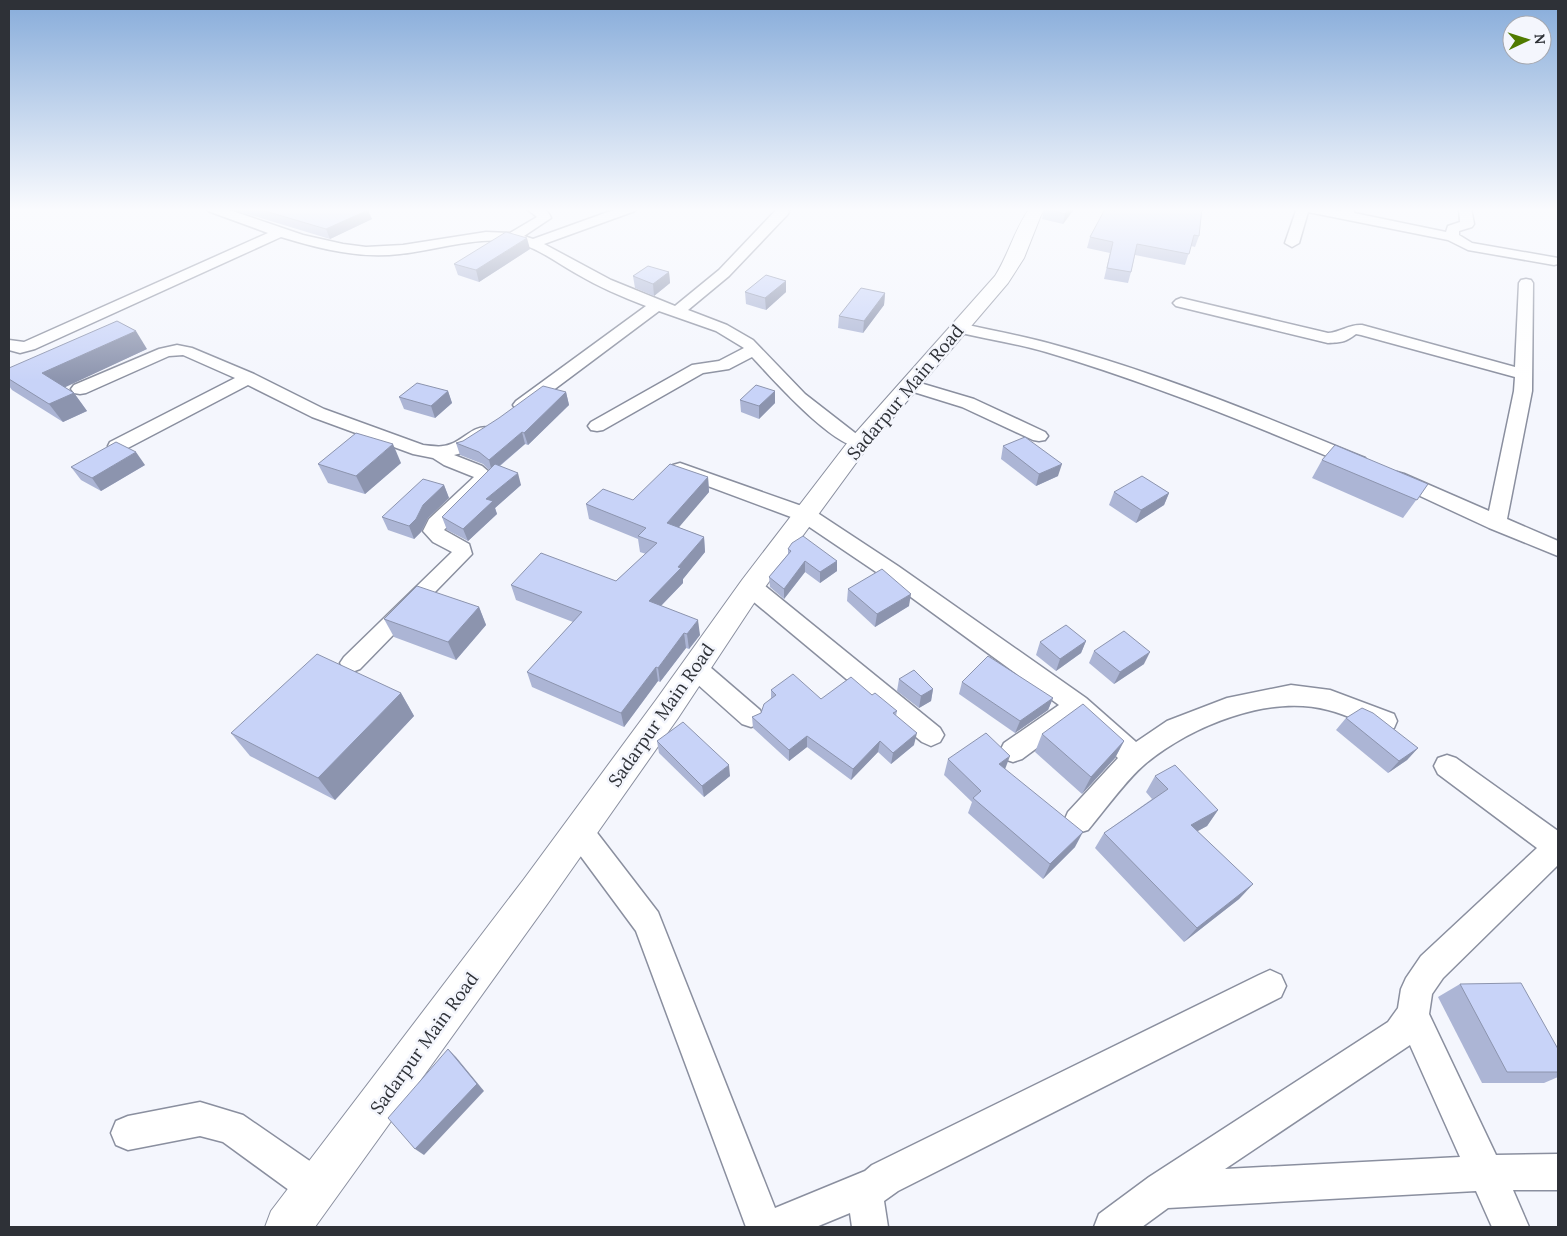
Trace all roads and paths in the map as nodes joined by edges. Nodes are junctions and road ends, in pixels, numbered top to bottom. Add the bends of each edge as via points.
1 (207, 266) edge
2 (573, 266) edge
3 (731, 266) edge
4 (1010, 266) edge
5 (1526, 283) dead end
6 (1181, 303) dead end
7 (656, 306) junction
8 (676, 312) junction
9 (959, 328) junction
10 (9, 345) edge
11 (753, 350) junction
12 (1523, 374) junction
13 (248, 378) junction
14 (910, 385) junction
15 (80, 388) dead end
16 (509, 414) edge
17 (494, 425) edge
18 (597, 426) dead end
19 (1039, 436) dead end
20 (859, 443) junction
21 (117, 446) edge
22 (439, 453) junction
23 (669, 465) edge
24 (806, 515) junction
25 (1496, 523) junction
26 (1558, 549) edge
27 (750, 587) junction
28 (352, 663) dead end
29 (695, 668) junction
30 (1078, 705) junction
31 (750, 717) edge
32 (1386, 721) edge
33 (931, 735) dead end
34 (1013, 752) dead end
35 (1135, 757) junction
36 (1447, 766) dead end
37 (1078, 822) dead end
38 (578, 830) junction
39 (1558, 847) edge
40 (1270, 986) dead end
41 (1413, 1015) junction
42 (128, 1133) dead end
43 (1558, 1172) edge
44 (1486, 1173) junction
45 (317, 1188) junction
46 (864, 1189) junction
47 (1162, 1190) junction
48 (287, 1227) edge
49 (764, 1227) edge
50 (773, 1227) edge
51 (870, 1227) edge
52 (1112, 1227) edge
53 (1511, 1227) edge

1 - 10 street via 29,346
2 - 7 street
3 - 8 street
4 - 9 street, Sadarpur Main Road
5 - 12 street
6 - 12 street via 1328,338 1344,338 1354,329 1362,330
7 - 8 street
7 - 16 street
8 - 11 street via 727,331
9 - 14 street, Sadarpur Main Road
9 - 25 street via 1049,348 1120,369 1376,469
11 - 18 street via 723,365 698,369
11 - 20 street via 822,418
12 - 25 street via 1523,390
13 - 15 street via 177,350
13 - 21 street
13 - 22 street via 318,413 420,450
14 - 19 street via 968,403
14 - 20 street, Sadarpur Main Road
17 - 22 street via 458,448
20 - 24 street, Sadarpur Main Road
22 - 28 street via 485,477 436,524 433,531 460,546 462,554
23 - 24 street
24 - 27 street, Sadarpur Main Road
24 - 30 street
25 - 26 street
27 - 29 street, Sadarpur Main Road
27 - 33 street
29 - 31 street
29 - 38 street, Sadarpur Main Road
30 - 34 street
30 - 35 street
32 - 35 street via 1330,700 1291,695 1236,705 1176,728
35 - 37 street
36 - 39 street
38 - 45 street, Sadarpur Main Road
38 - 49 street via 648,922
39 - 41 street via 1432,967 1417,989
40 - 46 street via 885,1178 872,1188
41 - 44 street
41 - 47 street via 1399,1034
42 - 45 street via 200,1119 231,1127
43 - 44 street
44 - 47 street
44 - 53 street
45 - 48 street, Sadarpur Main Road
46 - 50 street
46 - 51 street
47 - 52 street

